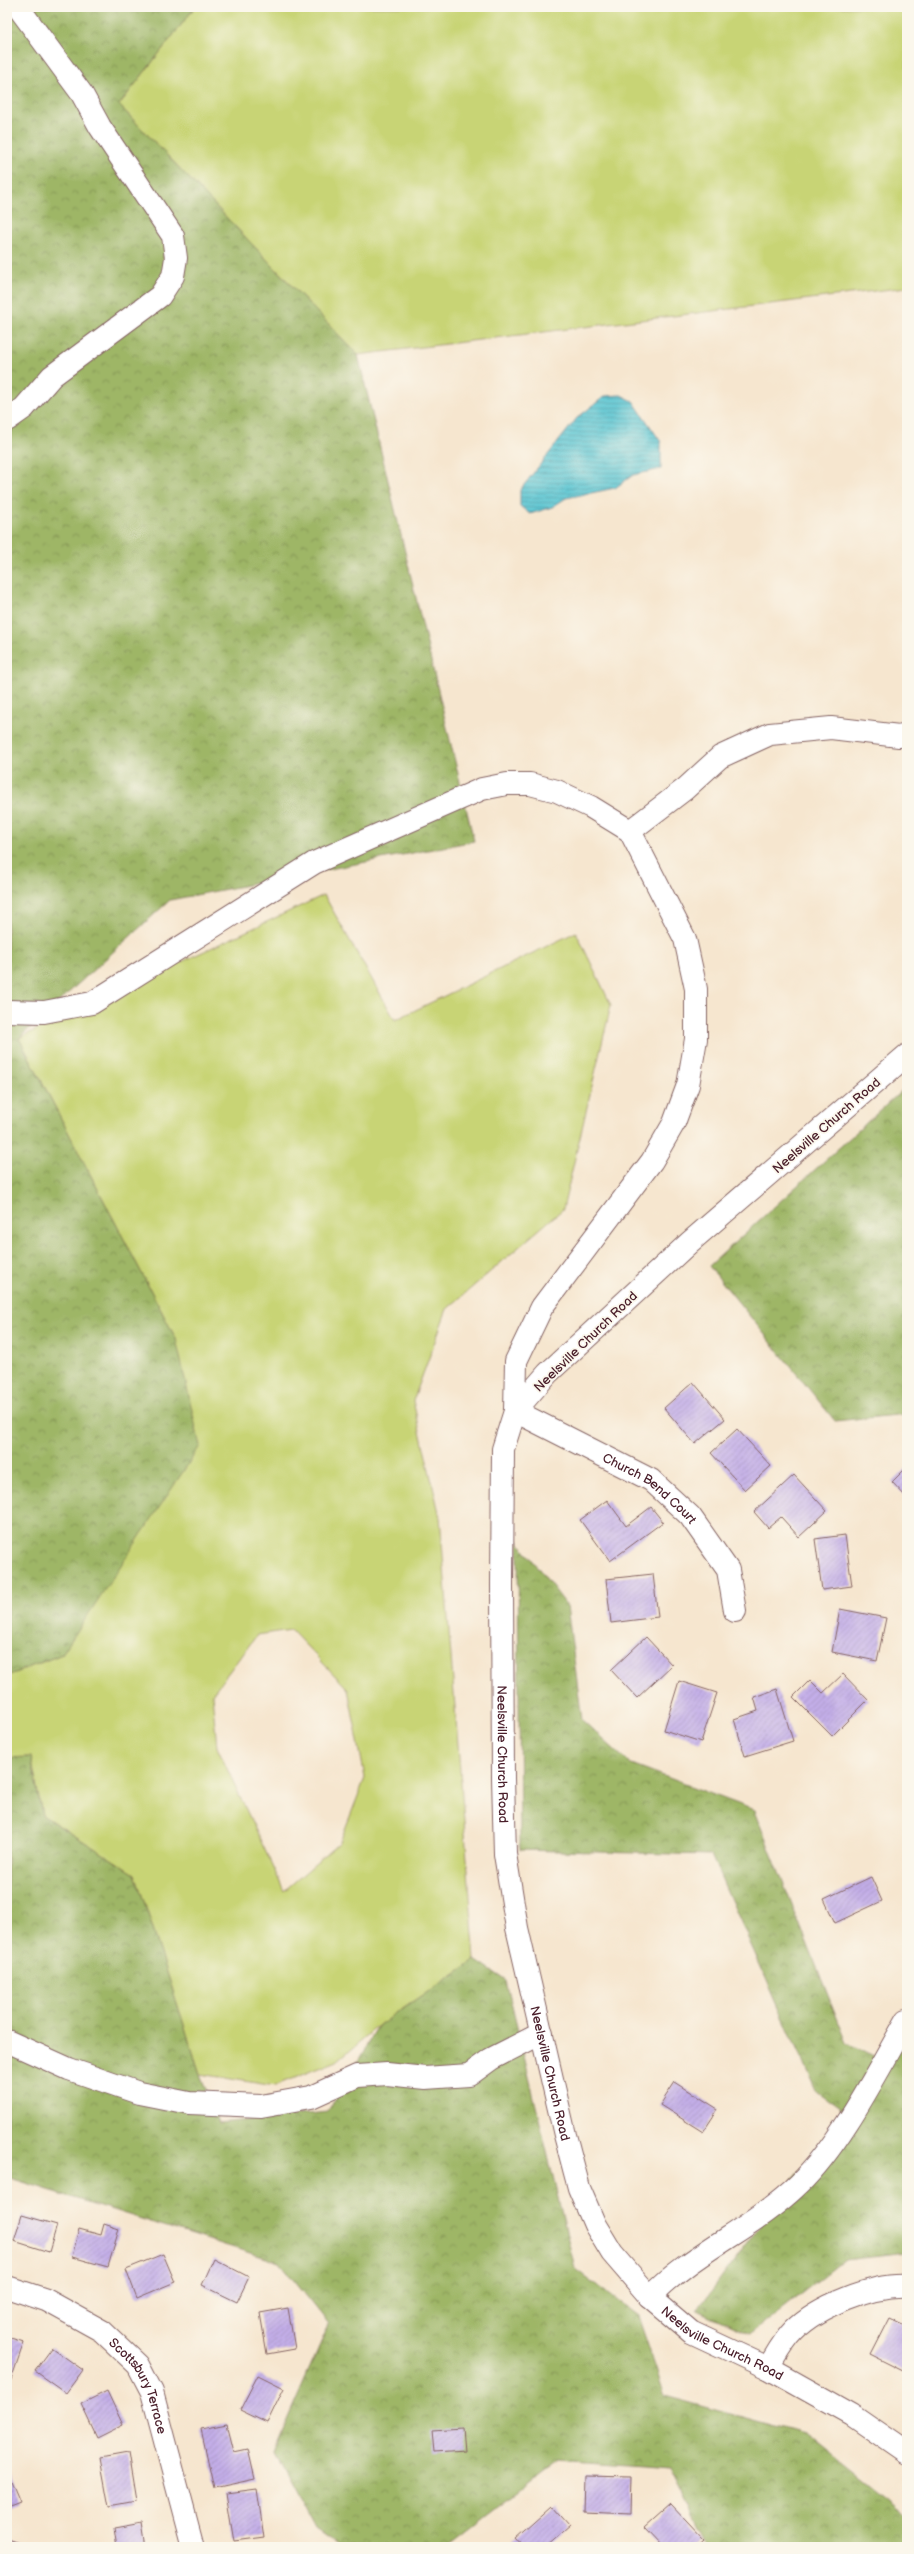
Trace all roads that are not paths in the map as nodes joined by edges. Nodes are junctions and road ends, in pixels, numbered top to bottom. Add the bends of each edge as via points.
1 (18, 7) edge
2 (7, 420) edge
3 (907, 734) edge
4 (630, 831) junction
5 (7, 1011) edge
6 (907, 1055) edge
7 (515, 1411) junction
8 (735, 1611) dead end
9 (907, 2020) edge
10 (542, 2033) junction
11 (7, 2041) edge
12 (907, 2286) edge
13 (7, 2287) edge
14 (650, 2297) junction
15 (768, 2368) junction
16 (907, 2453) edge
17 (193, 2547) edge

1 - 2 street via 82,94 100,128 173,236 176,258 173,276 160,296 52,376 24,408
3 - 4 street via 900,736 830,728 770,734 720,757 685,789
4 - 5 street via 591,807 558,791 530,784 507,784 482,789 314,863 92,1003 44,1012
4 - 7 street via 685,939 696,989 696,1039 688,1085 674,1123 652,1161 542,1307 516,1361
6 - 7 street, Neelsville Church Road via 690,1242 548,1373
7 - 8 street, Church Bend Court via 650,1480 690,1516 728,1570
7 - 10 street, Neelsville Church Road via 503,1449 505,1854 517,1928
9 - 14 street via 854,2110 829,2148 800,2184 767,2211 687,2263
10 - 11 street via 491,2059 469,2075 425,2078 387,2074 357,2076 310,2097 261,2106 189,2103 138,2093 69,2069
10 - 14 street, Neelsville Church Road via 579,2188 595,2225 612,2253
12 - 15 street via 896,2285 865,2291 830,2306 794,2329
13 - 17 street, Scottsbury Terrace via 46,2300 102,2331 138,2365 152,2392
14 - 15 street, Neelsville Church Road via 691,2332
15 - 16 street, Neelsville Church Road via 852,2415

